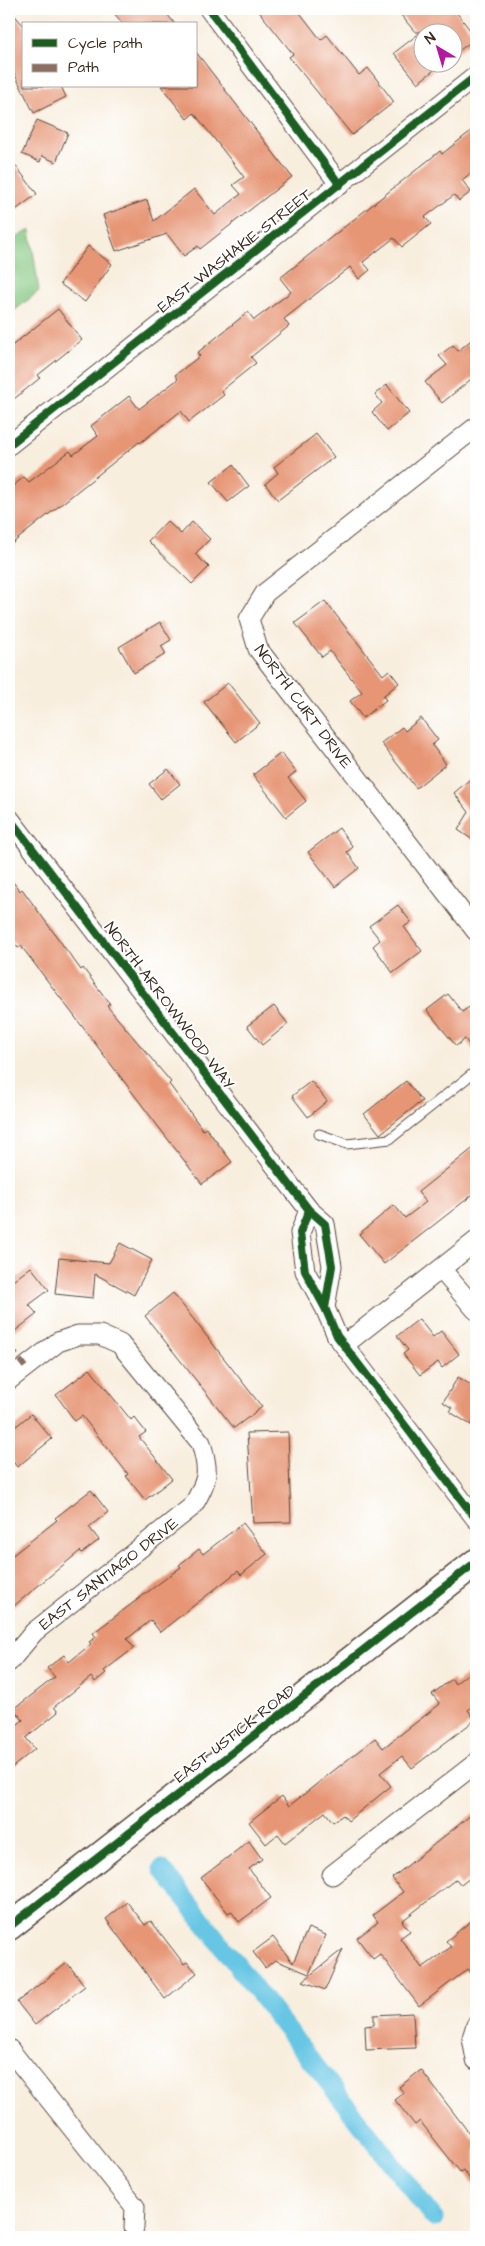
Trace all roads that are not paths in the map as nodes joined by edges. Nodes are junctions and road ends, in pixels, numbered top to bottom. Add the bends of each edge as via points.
1 (209, 9) edge
2 (476, 76) edge
3 (340, 185) junction
4 (476, 428) edge
5 (9, 445) edge
6 (9, 818) edge
7 (476, 931) edge
8 (476, 1071) edge
9 (319, 1134) dead end
10 (309, 1210) junction
11 (476, 1241) edge
12 (441, 1269) junction
13 (325, 1308) junction
14 (476, 1310) edge
15 (344, 1345) junction
16 (9, 1380) edge
17 (476, 1519) edge
18 (476, 1562) edge
19 (9, 1662) edge
20 (476, 1763) edge
21 (332, 1876) dead end
22 (9, 1927) edge
23 (474, 2031) edge
24 (9, 2049) edge
25 (476, 2060) edge
26 (134, 2228) dead end

1 - 3 street
2 - 3 street, EAST WASHAKIE STREET
3 - 5 street, EAST WASHAKIE STREET
4 - 7 street, NORTH CURT DRIVE via 264,593 249,619 258,649
6 - 10 street, NORTH ARROWWOOD WAY
8 - 9 lane via 390,1139 347,1144
10 - 13 street via 300,1233 305,1271
10 - 13 street, NORTH ARROWWOOD WAY via 325,1224 332,1266
11 - 12 street
12 - 14 street
12 - 15 street
13 - 15 street
15 - 17 street
16 - 19 street, EAST SANTIAGO DRIVE via 58,1342 78,1335 100,1335 120,1344 202,1443 207,1463 206,1483 193,1506 34,1632
18 - 22 main road, EAST USTICK ROAD
20 - 21 street
23 - 25 street
24 - 26 street via 135,2207

